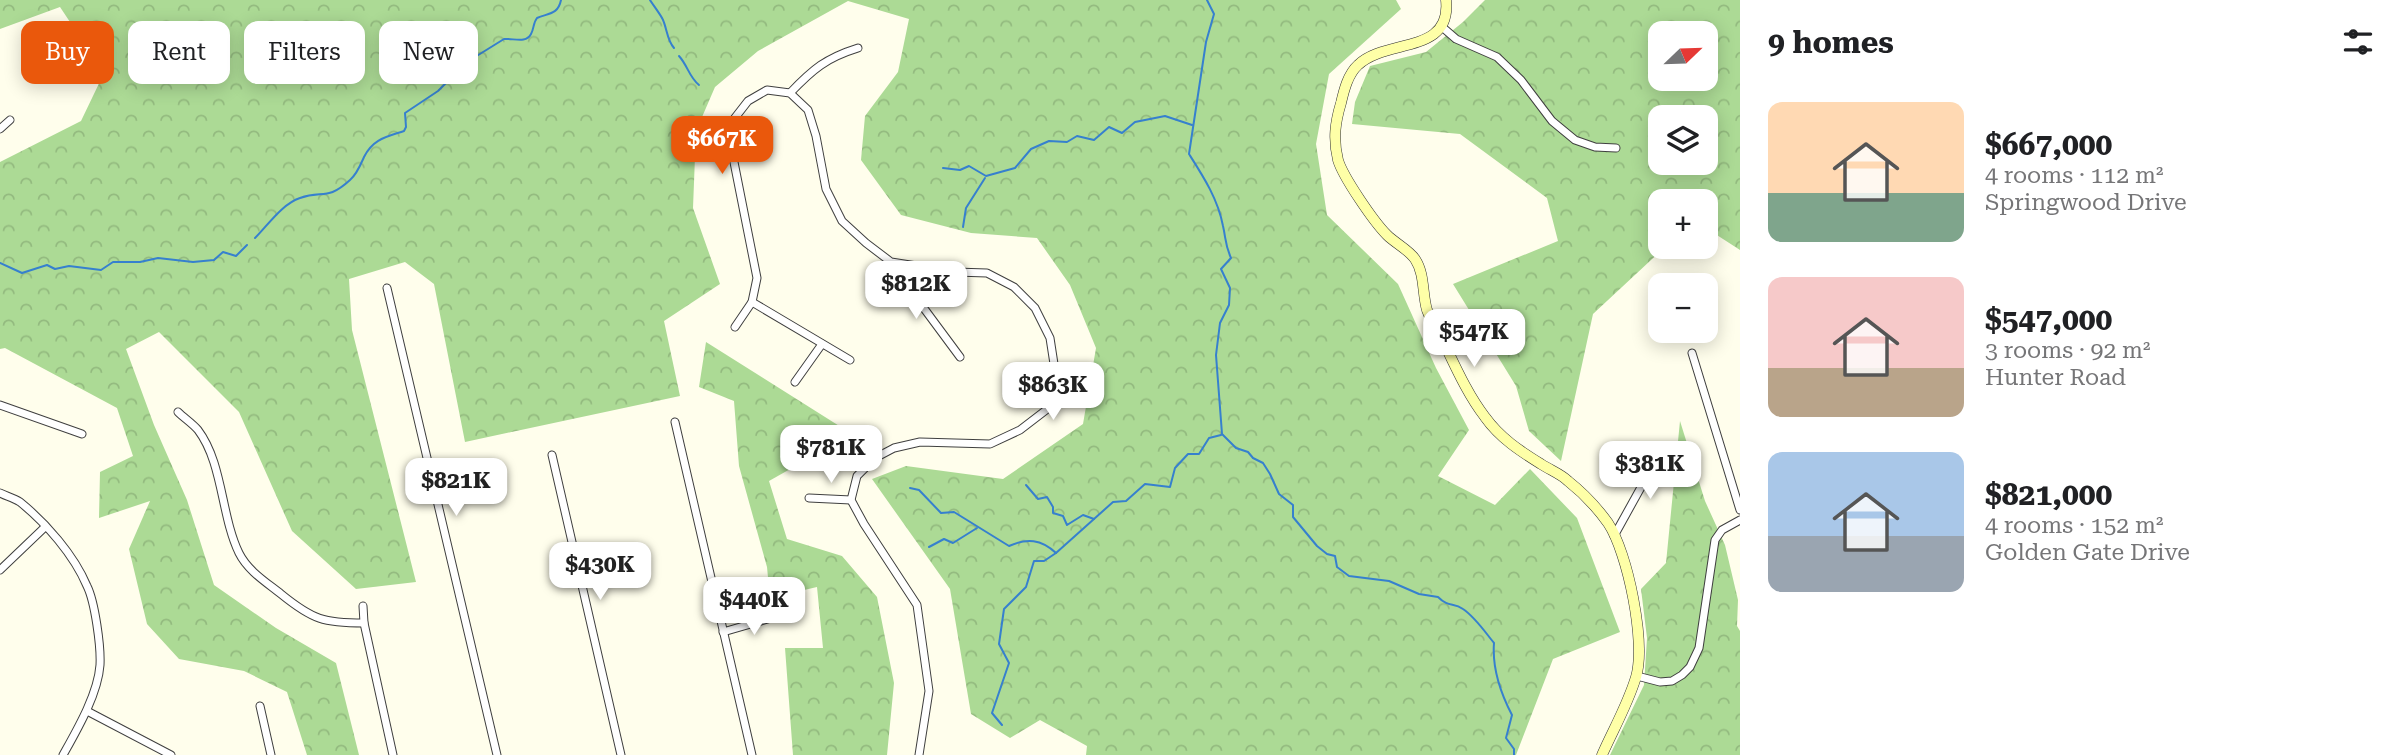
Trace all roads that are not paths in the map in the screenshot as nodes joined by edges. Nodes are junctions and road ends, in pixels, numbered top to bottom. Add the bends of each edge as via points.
1 (1446, 0) edge
2 (1441, 26) junction
3 (858, 48) dead end
4 (790, 93) junction
5 (10, 120) dead end
6 (0, 129) edge
7 (1616, 148) dead end
8 (918, 268) junction
9 (387, 288) dead end
10 (752, 302) junction
11 (735, 327) dead end
12 (822, 344) junction
13 (1692, 353) dead end
14 (960, 357) dead end
15 (850, 360) dead end
16 (795, 382) dead end
17 (0, 405) edge
18 (178, 412) dead end
19 (674, 422) dead end
20 (82, 434) dead end
21 (1660, 453) dead end
22 (552, 455) dead end
23 (0, 494) edge
24 (809, 498) dead end
25 (851, 500) junction
26 (1740, 510) edge
27 (1740, 520) edge
28 (45, 527) junction
29 (1614, 536) junction
30 (0, 570) edge
31 (363, 606) dead end
32 (778, 616) dead end
33 (365, 623) junction
34 (723, 632) junction
35 (1637, 676) junction
36 (260, 706) dead end
37 (87, 711) junction
38 (63, 755) edge
39 (171, 755) edge
40 (271, 755) edge
41 (393, 755) edge
42 (497, 755) edge
43 (621, 755) edge
44 (752, 755) edge
45 (919, 755) edge
46 (1602, 755) edge

1 - 2 street
2 - 7 street via 1456,39 1497,57 1552,121 1575,140
2 - 29 street via 1424,40 1380,51 1356,66 1335,122 1339,163 1374,220 1413,256 1427,310 1483,416 1520,452 1567,480 1608,523
3 - 4 street via 832,56
4 - 8 street via 808,110 826,189 842,221 891,262
4 - 10 street via 767,90 748,101 734,119 731,147 757,278
5 - 6 street
8 - 14 street via 920,303
8 - 25 street via 987,273 1014,287 1035,307 1050,338 1056,377 1050,407 1020,430 990,444 920,442 894,448 875,457 857,476
9 - 42 street
10 - 11 street
10 - 12 street
12 - 15 street
12 - 16 street
13 - 26 street
17 - 20 street
18 - 33 street via 198,430 208,449 231,532 250,569 313,618
19 - 34 street
21 - 29 street
22 - 43 street
23 - 28 street via 18,500
24 - 25 street
25 - 45 street via 917,605 929,691
27 - 35 street via 1714,540 1699,648 1690,667 1672,681
28 - 30 street
28 - 37 street via 71,557 88,587 100,667
29 - 35 street via 1626,566 1638,632
31 - 33 street
32 - 34 street
33 - 41 street
34 - 44 street
35 - 46 street
36 - 40 street
37 - 38 street
37 - 39 street

